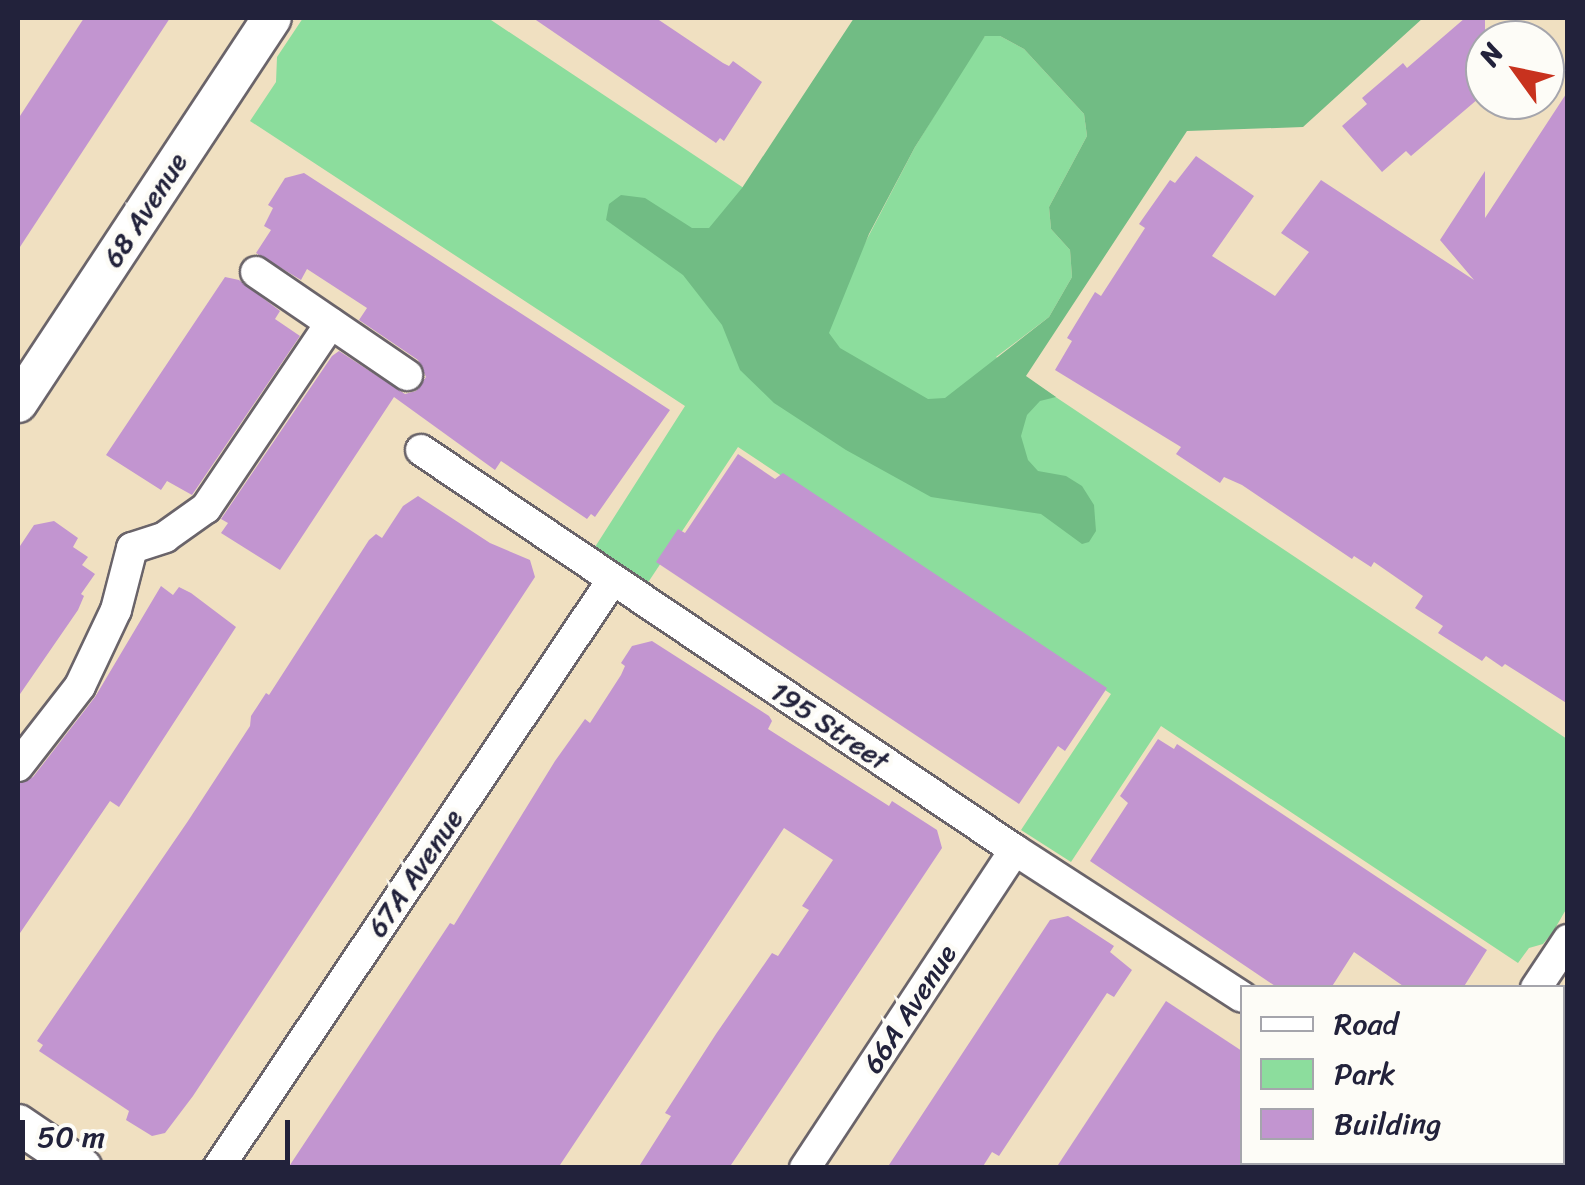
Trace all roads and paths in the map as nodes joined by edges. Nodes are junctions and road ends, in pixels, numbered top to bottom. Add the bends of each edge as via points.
1 (272, 18) edge
2 (256, 272) dead end
3 (331, 323) junction
4 (407, 375) dead end
5 (18, 403) edge
6 (420, 450) dead end
7 (613, 580) junction
8 (18, 766) edge
9 (1014, 850) junction
10 (1568, 940) edge
11 (1538, 985) edge
12 (1240, 996) edge
13 (18, 1124) edge
14 (83, 1168) edge
15 (218, 1168) edge
16 (805, 1168) edge

1 - 5 street, 68 Avenue
2 - 3 street
3 - 4 street
3 - 8 street via 206,508 166,537 132,548 116,610 80,686
6 - 7 street, 195 Street
7 - 9 street, 195 Street
7 - 15 street, 67A Avenue
9 - 12 street, 195 Street
9 - 16 street, 66A Avenue
10 - 11 street
13 - 14 street

